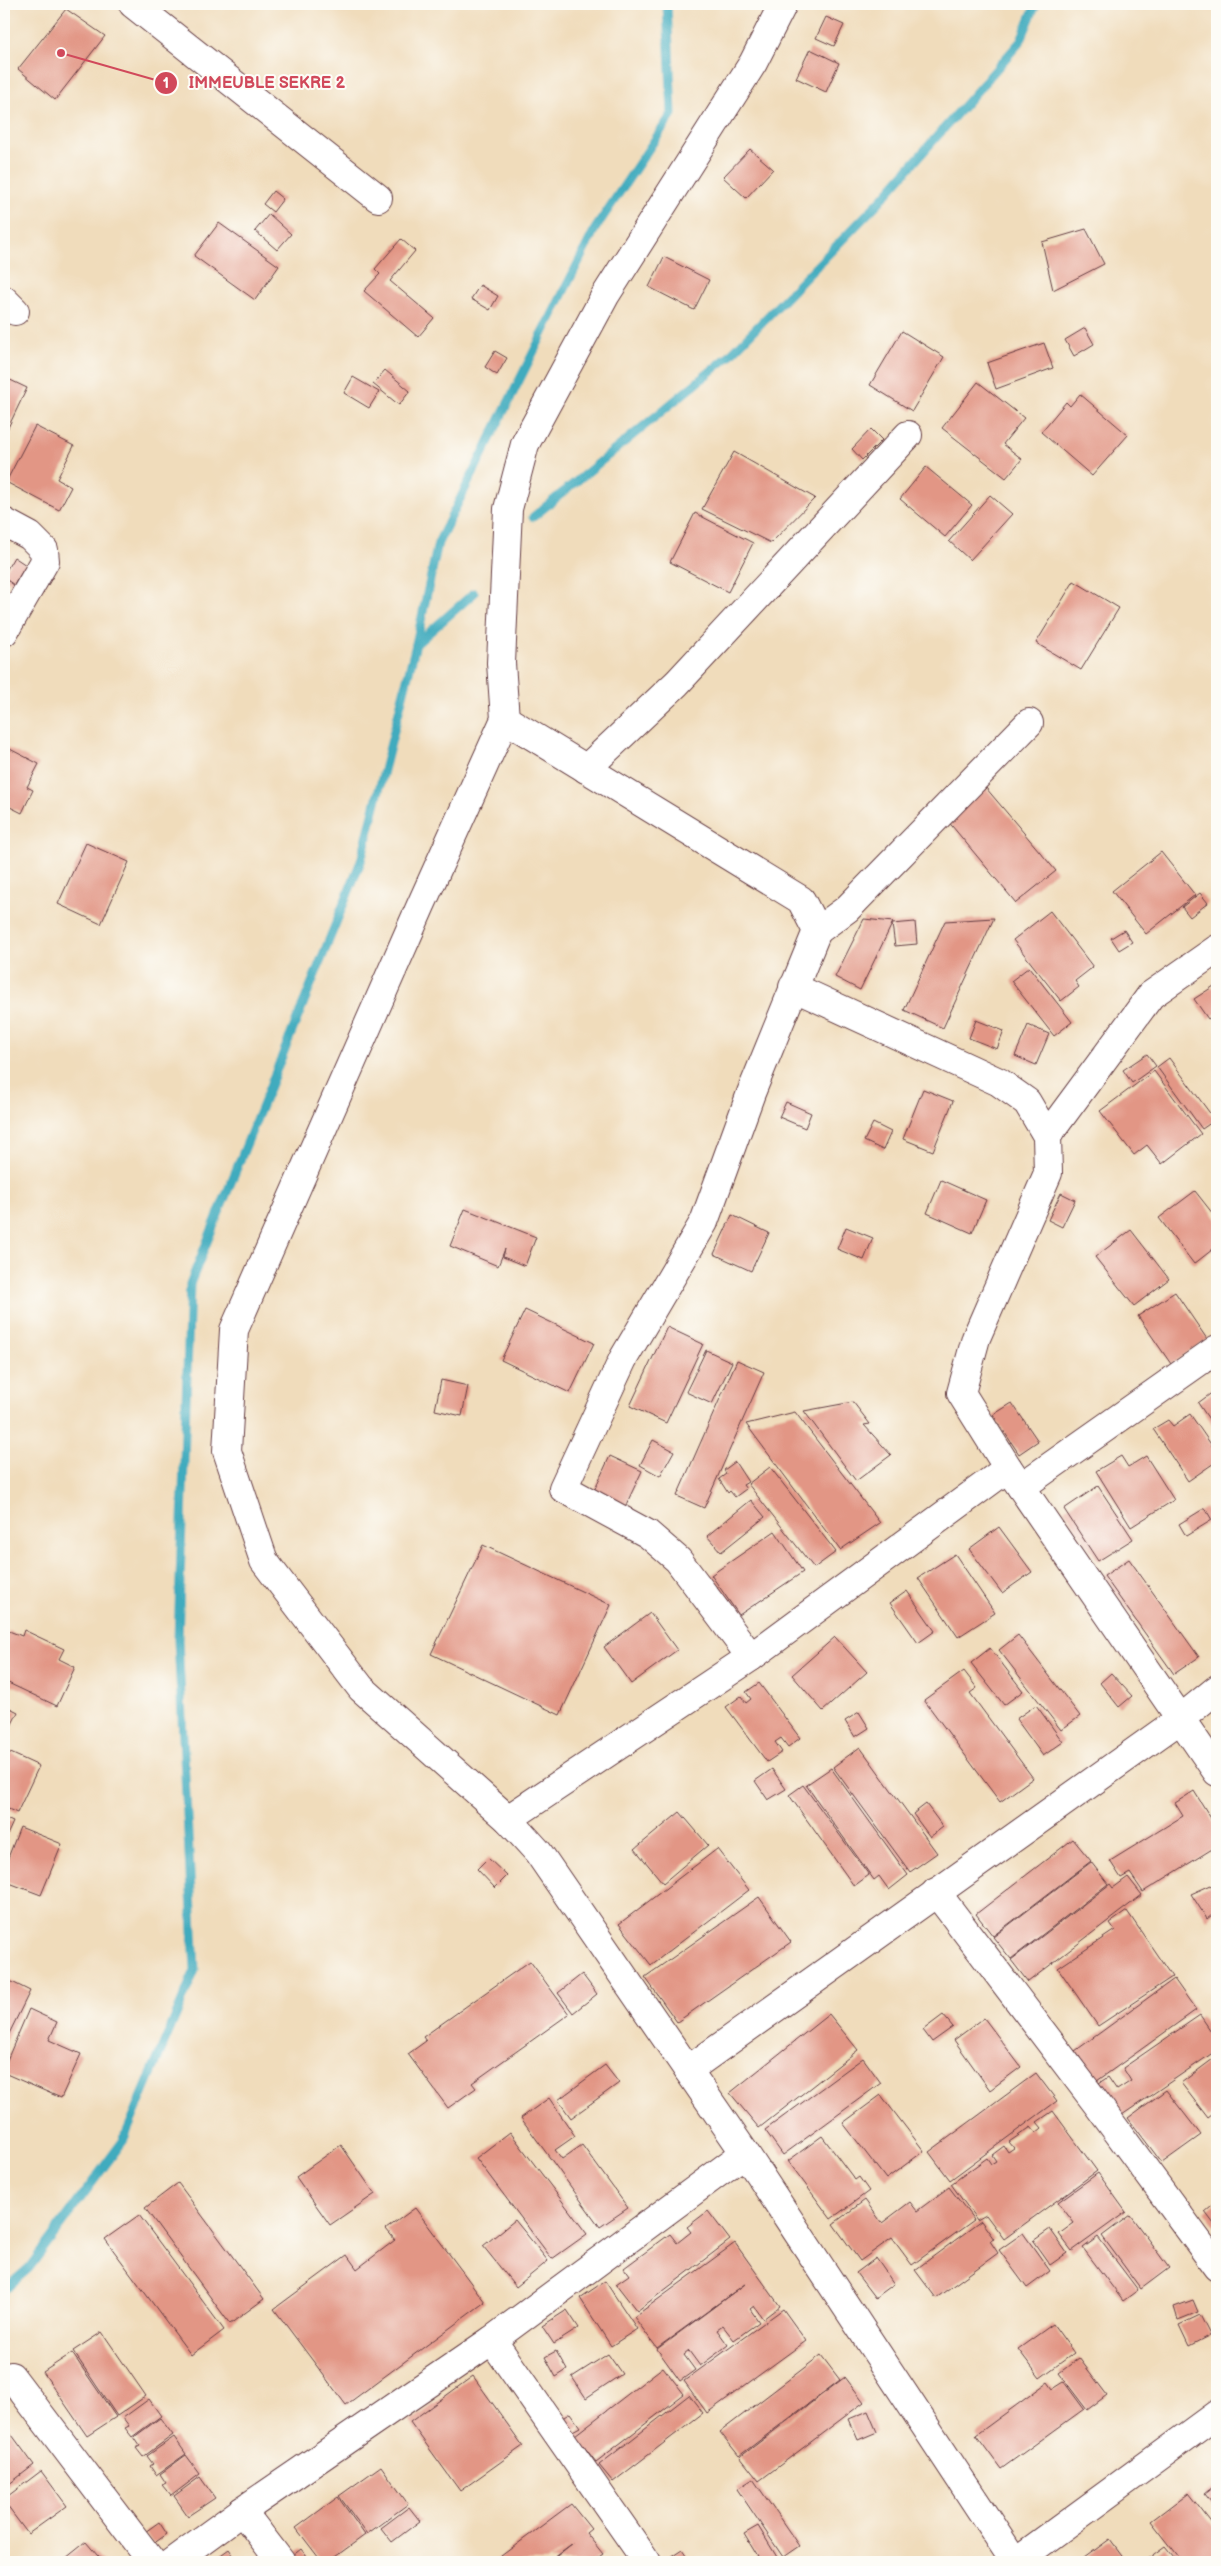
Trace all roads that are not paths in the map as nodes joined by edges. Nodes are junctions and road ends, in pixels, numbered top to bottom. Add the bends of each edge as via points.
1 (133, 4) edge
2 (782, 4) edge
3 (378, 198) dead end
4 (908, 435) dead end
5 (4, 522) edge
6 (4, 632) edge
7 (505, 719) junction
8 (1029, 723) dead end
9 (586, 769) junction
10 (818, 931) junction
11 (1217, 949) edge
12 (793, 987) junction
13 (1047, 1136) junction
14 (1217, 1348) edge
15 (1014, 1477) junction
16 (751, 1657) junction
17 (1217, 1689) edge
18 (1180, 1720) junction
19 (1217, 1772) edge
20 (508, 1819) junction
21 (936, 1892) junction
22 (688, 2070) junction
23 (745, 2153) junction
24 (1217, 2267) edge
25 (492, 2340) junction
26 (11, 2376) dead end
27 (1217, 2414) edge
28 (242, 2511) junction
29 (152, 2562) edge
30 (172, 2562) edge
31 (281, 2562) edge
32 (646, 2562) edge
33 (1015, 2562) edge

1 - 3 street
2 - 7 street via 753,62 605,296 525,444 508,509 501,663
4 - 9 street via 677,683
5 - 6 street via 30,536 44,550 44,561
7 - 9 street
7 - 20 street via 420,904 234,1330 227,1451 264,1561 360,1688
8 - 10 street via 847,909
9 - 10 street via 801,900
10 - 12 street
11 - 13 street via 1152,995
12 - 13 street via 999,1082 1027,1102
12 - 16 street via 704,1222 623,1359 563,1488 648,1534 678,1560
13 - 15 street via 1048,1173 976,1338 961,1393
14 - 15 street
15 - 16 street
15 - 18 street
16 - 20 street
17 - 18 street
18 - 19 street
18 - 21 street
20 - 22 street via 538,1852
21 - 22 street
21 - 24 street
22 - 23 street
23 - 25 street
23 - 33 street
25 - 28 street
25 - 32 street
26 - 29 street
27 - 33 street
28 - 30 street
28 - 31 street

